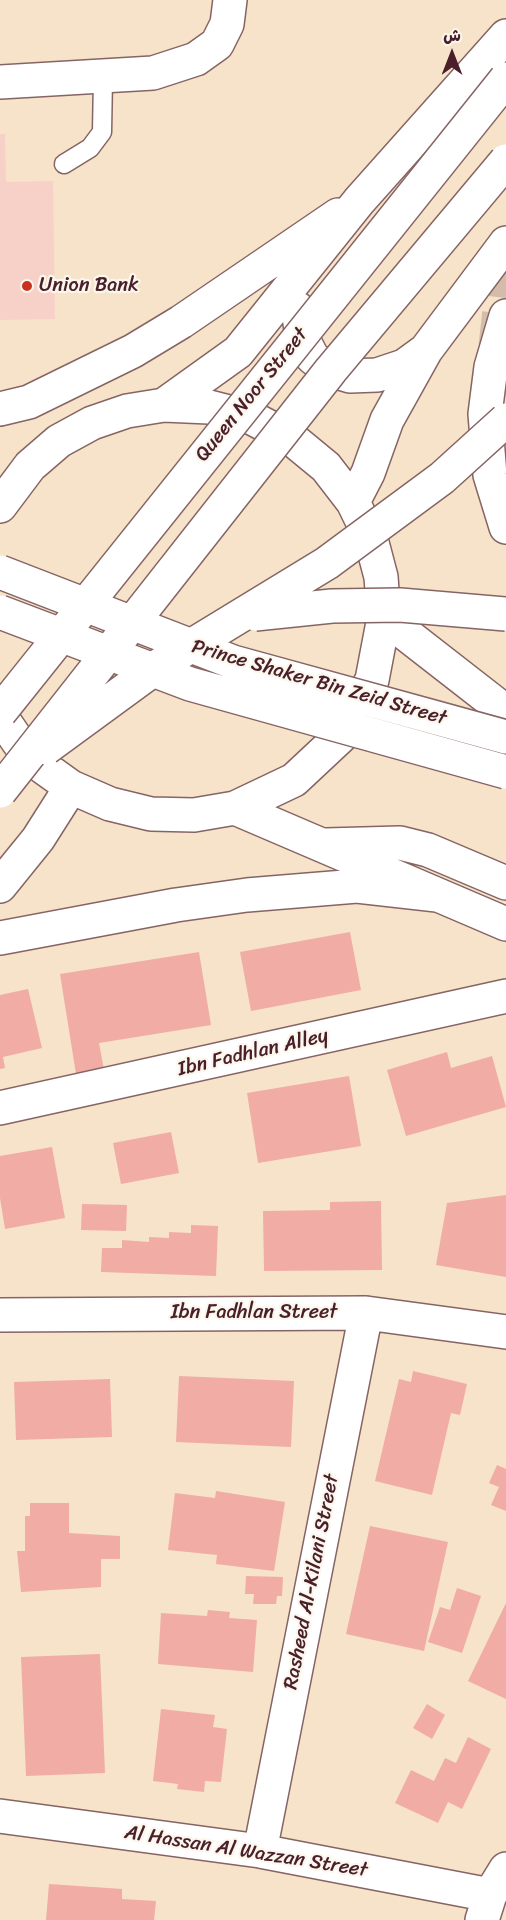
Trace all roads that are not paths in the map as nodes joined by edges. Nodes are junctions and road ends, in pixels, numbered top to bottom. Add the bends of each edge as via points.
1 (230, 0) edge
2 (506, 36) edge
3 (103, 78) junction
4 (506, 80) edge
5 (0, 82) edge
6 (506, 161) edge
7 (64, 164) dead end
8 (359, 201) junction
9 (506, 243) edge
10 (312, 262) junction
11 (506, 316) tunnel mouth
12 (426, 350) junction
13 (164, 405) junction
14 (0, 410) edge
15 (506, 420) edge
16 (15, 469) edge
17 (353, 502) junction
18 (0, 506) edge
19 (506, 527) edge
20 (0, 572) edge
21 (0, 612) edge
22 (506, 614) edge
23 (247, 615) junction
24 (384, 617) junction
25 (455, 673) junction
26 (506, 695) edge
27 (506, 712) edge
28 (0, 714) edge
29 (506, 737) edge
30 (506, 772) edge
31 (8, 781) edge
32 (71, 787) junction
33 (235, 808) junction
34 (318, 845) junction
35 (506, 884) edge
36 (0, 886) edge
37 (437, 895) junction
38 (506, 924) edge
39 (0, 938) edge
40 (506, 996) edge
41 (0, 1108) edge
42 (366, 1313) junction
43 (0, 1315) edge
44 (506, 1332) edge
45 (0, 1816) edge
46 (260, 1851) junction
47 (493, 1895) edge

1 - 3 main road via 219,46 196,59 153,73
2 - 8 main road
3 - 5 main road
3 - 7 lane via 102,132 90,148
4 - 28 main road, Queen Noor Street, bridge
6 - 31 main road, bridge via 331,370
8 - 10 main road
8 - 14 main road via 133,351 29,402
9 - 12 main road
10 - 12 main road via 299,288 298,313 302,337 312,357 327,369 350,376 377,375 404,366
10 - 13 main road via 238,352
11 - 19 main road via 491,367 485,414 490,475
12 - 17 main road via 387,420 368,474
13 - 16 main road via 127,411 92,423
13 - 17 main road via 209,407 252,418 292,439 326,467
15 - 23 main road, bridge via 442,478 327,563
16 - 18 main road
17 - 24 main road via 371,538 381,577
20 - 29 main road, Prince Shaker Bin Zeid Street, bridge via 233,662
21 - 30 main road, Prince Shaker Bin Zeid Street, bridge via 190,684
22 - 23 main road, bridge via 400,605 332,606
23 - 31 main road, bridge via 158,666
24 - 25 main road
24 - 33 main road via 372,680 340,736 294,780
25 - 26 main road
25 - 27 main road
28 - 32 main road via 35,759
32 - 33 main road via 110,804 151,814 194,815
32 - 36 main road via 38,839
33 - 34 main road
34 - 35 main road via 400,843 428,850
34 - 37 main road
37 - 38 main road
37 - 39 main road via 357,886 246,895
40 - 41 main road, Ibn Fadhlan Alley
42 - 43 main road, Ibn Fadhlan Street
42 - 44 main road, Ibn Fadhlan Street
42 - 46 main road, Rasheed Al-Kilani Street
45 - 46 main road, Al Hassan Al Wazzan Street
46 - 47 main road, Al Hassan Al Wazzan Street

